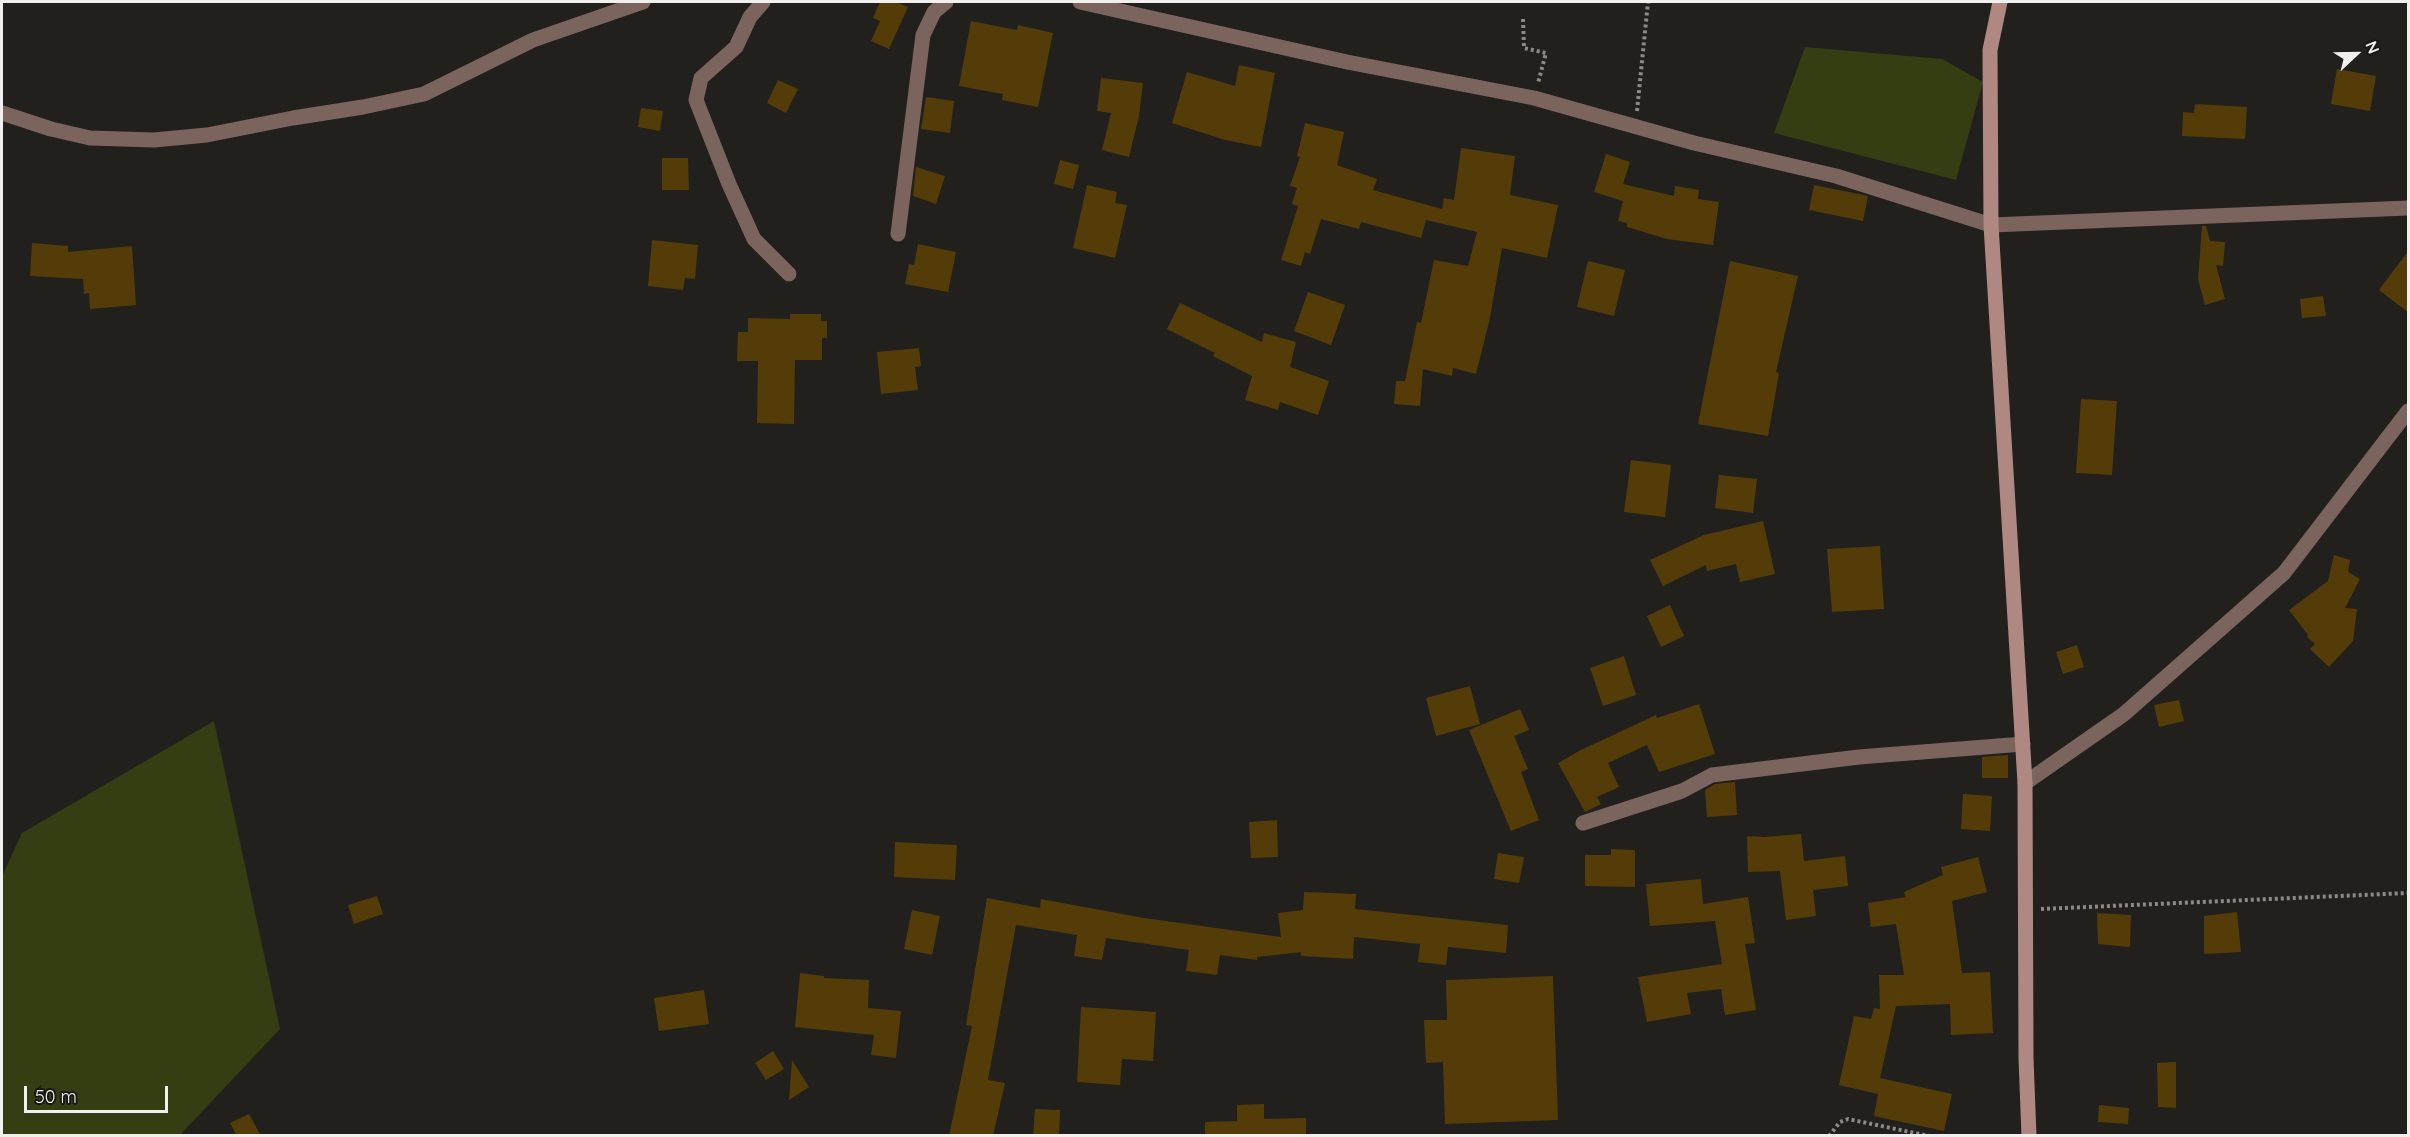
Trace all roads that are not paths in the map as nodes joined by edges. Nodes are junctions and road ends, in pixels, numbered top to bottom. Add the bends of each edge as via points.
1 (643, 2) edge
2 (763, 2) edge
3 (946, 2) edge
4 (1080, 2) edge
5 (2000, 2) edge
6 (2, 113) edge
7 (2409, 208) edge
8 (1990, 225) junction
9 (898, 234) dead end
10 (789, 274) dead end
11 (2409, 411) edge
12 (2023, 744) junction
13 (2025, 783) junction
14 (1583, 823) dead end
15 (2029, 1136) edge

1 - 6 street via 533,40 424,94 207,135 154,140 90,138
2 - 10 street via 750,17 736,47 700,78 696,100 754,239
3 - 9 street via 934,12 923,35
4 - 8 street via 1347,62 1534,98 1694,143 1836,176
5 - 8 main road via 1990,50
7 - 8 street
8 - 12 main road
11 - 13 street via 2284,573 2124,714
12 - 13 main road
12 - 14 street via 1859,757 1712,776 1682,791
13 - 15 main road

